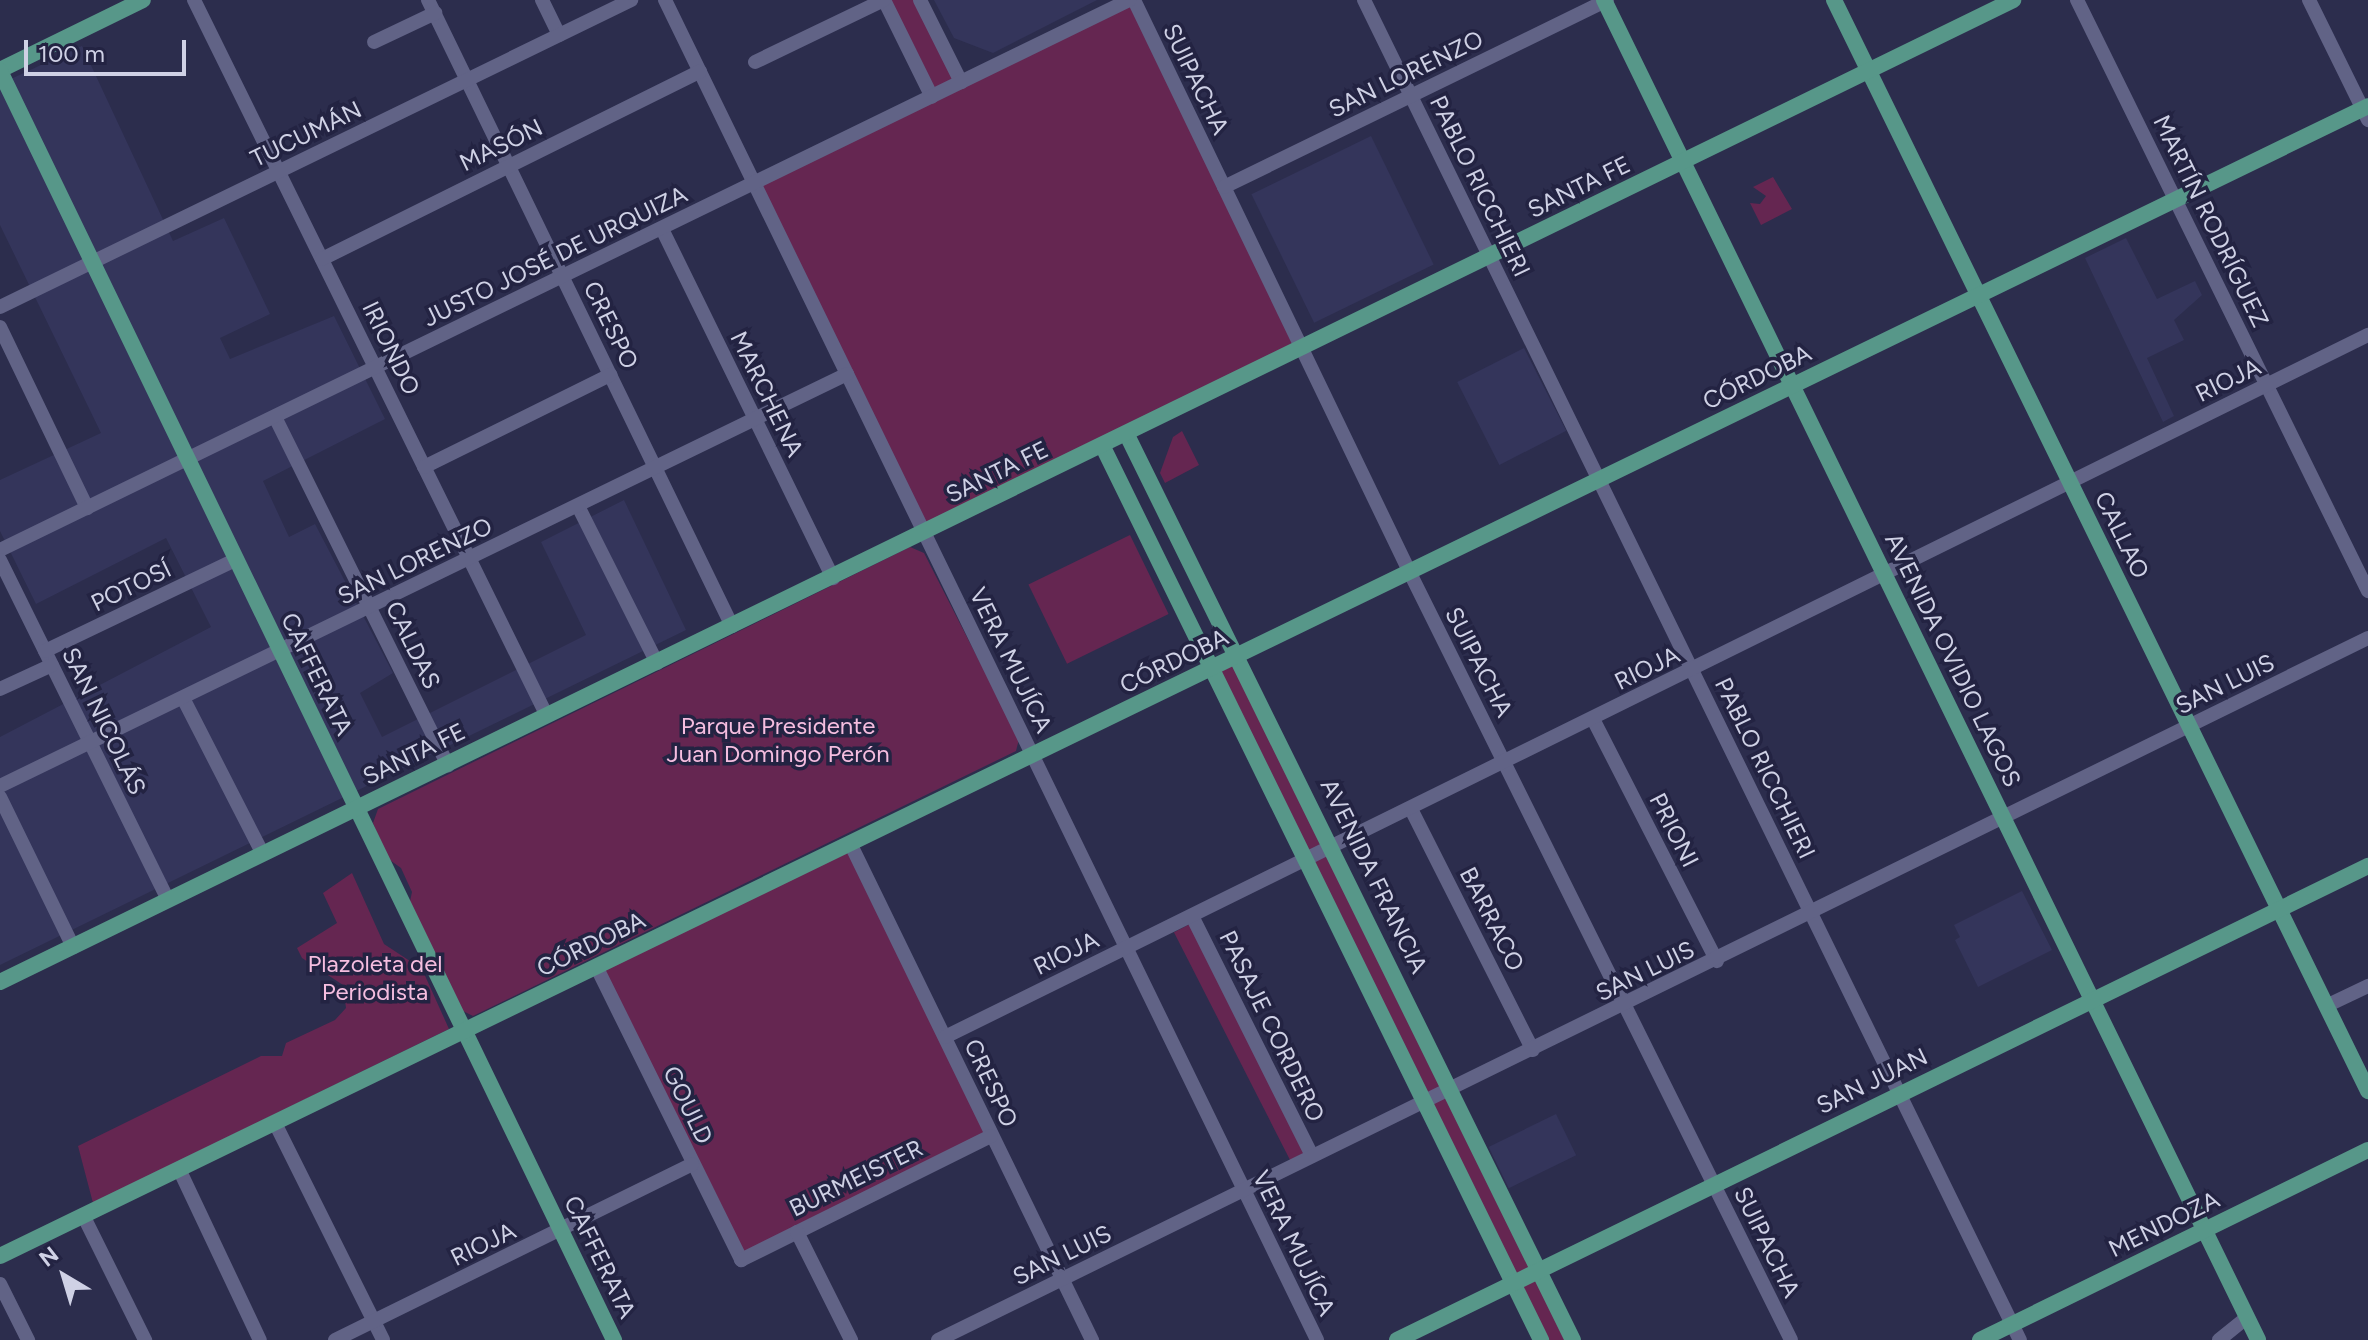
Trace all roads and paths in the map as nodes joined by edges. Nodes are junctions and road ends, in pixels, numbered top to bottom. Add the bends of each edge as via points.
1 (143, 0) edge
2 (194, 0) edge
3 (542, 0) edge
4 (631, 0) edge
5 (665, 0) edge
6 (884, 0) edge
7 (920, 0) edge
8 (1131, 0) edge
9 (1364, 0) edge
10 (1605, 0) edge
11 (1834, 0) edge
12 (2013, 0) edge
13 (2077, 0) edge
14 (2309, 0) edge
15 (432, 7) edge
16 (559, 35) junction
17 (374, 42) dead end
18 (755, 62) dead end
19 (0, 70) edge
20 (1870, 70) junction
21 (700, 71) junction
22 (467, 80) junction
23 (961, 82) junction
24 (1411, 95) junction
25 (932, 97) junction
26 (2366, 112) edge
27 (1683, 162) junction
28 (508, 165) junction
29 (279, 171) junction
30 (754, 184) junction
31 (1224, 187) junction
32 (2177, 199) junction
33 (662, 229) junction
34 (1490, 258) junction
35 (322, 259) junction
36 (92, 262) junction
37 (563, 277) junction
38 (1978, 296) junction
39 (0, 307) edge
40 (0, 327) edge
41 (2368, 335) edge
42 (1304, 350) junction
43 (376, 368) junction
44 (847, 374) junction
45 (610, 375) junction
46 (2267, 385) junction
47 (1792, 387) junction
48 (275, 417) junction
49 (755, 419) junction
50 (1127, 435) junction
51 (1103, 447) junction
52 (187, 459) junction
53 (424, 467) junction
54 (655, 468) junction
55 (1599, 481) junction
56 (2070, 483) junction
57 (578, 506) junction
58 (87, 508) junction
59 (925, 533) junction
60 (0, 550) edge
61 (470, 559) junction
62 (0, 560) edge
63 (235, 560) junction
64 (1410, 573) junction
65 (1885, 575) junction
66 (833, 578) junction
67 (2368, 591) edge
68 (370, 608) junction
69 (732, 626) junction
70 (2368, 638) edge
71 (280, 652) junction
72 (1237, 657) junction
73 (48, 658) junction
74 (657, 663) junction
75 (1213, 668) junction
76 (1692, 670) junction
77 (0, 689) edge
78 (183, 698) junction
79 (547, 716) junction
80 (1593, 719) junction
81 (2189, 727) junction
82 (90, 743) junction
83 (1033, 756) junction
84 (1505, 763) junction
85 (448, 765) junction
86 (0, 786) edge
87 (0, 797) edge
88 (1411, 809) junction
89 (355, 810) junction
90 (2004, 819) junction
91 (851, 845) junction
92 (1334, 847) junction
93 (263, 854) junction
94 (1309, 860) junction
95 (2368, 866) edge
96 (168, 900) junction
97 (2279, 909) junction
98 (1811, 914) junction
99 (1192, 916) junction
100 (73, 947) junction
101 (1125, 949) junction
102 (1717, 961) junction
103 (597, 968) junction
104 (0, 982) edge
105 (2368, 986) edge
106 (2093, 1000) junction
107 (1627, 1005) junction
108 (2326, 1006) junction
109 (463, 1033) junction
110 (945, 1037) junction
111 (1533, 1050) junction
112 (1451, 1089) junction
113 (2368, 1091) edge
114 (1900, 1094) junction
115 (1424, 1102) junction
116 (275, 1123) junction
117 (991, 1136) junction
118 (2368, 1150) edge
119 (1312, 1156) junction
120 (692, 1164) junction
121 (179, 1169) junction
122 (1714, 1185) junction
123 (1245, 1191) junction
124 (83, 1215) junction
125 (2205, 1230) junction
126 (560, 1231) junction
127 (797, 1232) junction
128 (0, 1256) edge
129 (741, 1260) joint
130 (1539, 1270) junction
131 (1062, 1279) junction
132 (1513, 1283) junction
133 (0, 1284) edge
134 (2247, 1317) junction
135 (374, 1321) junction
136 (2016, 1332) edge
137 (28, 1340) edge
138 (145, 1340) edge
139 (260, 1340) edge
140 (335, 1340) edge
141 (383, 1340) edge
142 (614, 1340) edge
143 (851, 1340) edge
144 (938, 1340) edge
145 (1092, 1340) edge
146 (1317, 1340) edge
147 (1397, 1340) edge
148 (1541, 1340) edge
149 (1573, 1340) edge
150 (1791, 1340) edge
151 (1980, 1340) edge
152 (2219, 1340) edge
153 (2258, 1340) edge

1 - 19 main road
2 - 29 street, IRIONDO
3 - 16 street
4 - 16 street, TUCUMÁN
5 - 21 street, VERA MUJÍCA
6 - 18 street
6 - 25 street
7 - 23 street
8 - 23 street, JUSTO JOSÉ DE URQUIZA
8 - 31 street, SUIPACHA
9 - 24 street, PABLO RICCHIERI
10 - 24 street, SAN LORENZO
10 - 27 main road, AVENIDA OVIDIO LAGOS
11 - 20 main road, CALLAO
12 - 20 main road, SANTA FE
13 - 32 street, MARTÍN RODRÍGUEZ
14 - 26 street
15 - 17 street
15 - 22 street, CRESPO
16 - 22 street, TUCUMÁN
19 - 36 main road, CAFFERATA
20 - 27 main road, SANTA FE
20 - 38 main road, CALLAO
21 - 28 street, MASÓN
21 - 30 street, VERA MUJÍCA
22 - 28 street, CRESPO
22 - 29 street, TUCUMÁN
23 - 25 street, JUSTO JOSÉ DE URQUIZA
24 - 31 street, SAN LORENZO
24 - 34 street, PABLO RICCHIERI
25 - 30 street, JUSTO JOSÉ DE URQUIZA
26 - 32 main road, CÓRDOBA
27 - 34 main road, SANTA FE
27 - 47 main road, AVENIDA OVIDIO LAGOS
28 - 35 street, MASÓN
28 - 37 street, CRESPO
29 - 35 street, IRIONDO
29 - 36 street, TUCUMÁN
30 - 33 street, JUSTO JOSÉ DE URQUIZA
30 - 44 street, VERA MUJÍCA
31 - 42 street, SUIPACHA
32 - 38 main road, CÓRDOBA
32 - 46 street, MARTÍN RODRÍGUEZ
33 - 37 street, JUSTO JOSÉ DE URQUIZA
33 - 49 street, MARCHENA
34 - 42 main road, SANTA FE
34 - 55 street, PABLO RICCHIERI
35 - 43 street, IRIONDO
36 - 39 street, TUCUMÁN
36 - 52 main road, CAFFERATA
37 - 43 street, JUSTO JOSÉ DE URQUIZA
37 - 45 street, CRESPO
38 - 47 main road, CÓRDOBA
38 - 56 main road, CALLAO
40 - 58 street
41 - 46 street, RIOJA
42 - 50 main road, SANTA FE
42 - 64 street, SUIPACHA
43 - 48 street, JUSTO JOSÉ DE URQUIZA
43 - 53 street, IRIONDO
44 - 49 street, SAN LORENZO
44 - 59 street, VERA MUJÍCA
45 - 53 street
45 - 54 street, CRESPO
46 - 56 street, RIOJA
46 - 67 street, MARTÍN RODRÍGUEZ
47 - 55 main road, CÓRDOBA
47 - 65 main road, AVENIDA OVIDIO LAGOS
48 - 52 street, JUSTO JOSÉ DE URQUIZA
48 - 68 street, CALDAS
49 - 54 street, SAN LORENZO
49 - 66 street, MARCHENA
50 - 51 main road, SANTA FE
50 - 72 main road, AVENIDA FRANCIA
51 - 59 main road, SANTA FE
51 - 75 main road
52 - 58 street, JUSTO JOSÉ DE URQUIZA
52 - 63 main road, CAFFERATA
53 - 61 street, IRIONDO
54 - 57 street, SAN LORENZO
54 - 69 street, CRESPO
55 - 64 main road, CÓRDOBA
55 - 76 street, PABLO RICCHIERI
56 - 65 street, RIOJA
56 - 81 main road, CALLAO
57 - 61 street, SAN LORENZO
57 - 74 street
58 - 60 street, JUSTO JOSÉ DE URQUIZA
59 - 66 main road, SANTA FE
59 - 83 street, VERA MUJÍCA
61 - 68 street, SAN LORENZO
61 - 79 street, IRIONDO
62 - 73 street, SAN NICOLÁS
63 - 71 main road, CAFFERATA
63 - 73 street, POTOSÍ
64 - 72 main road, CÓRDOBA
64 - 84 street, SUIPACHA
65 - 76 street, RIOJA
65 - 90 main road, AVENIDA OVIDIO LAGOS
66 - 69 main road, SANTA FE
68 - 71 street, SAN LORENZO
68 - 85 street, CALDAS
69 - 74 main road, SANTA FE
70 - 81 street, SAN LUIS
71 - 78 street, SAN LORENZO
71 - 89 main road, CAFFERATA
72 - 75 main road, CÓRDOBA
72 - 92 main road, AVENIDA FRANCIA
73 - 77 street, POTOSÍ
73 - 82 street, SAN NICOLÁS
74 - 79 main road, SANTA FE
75 - 83 main road, CÓRDOBA
75 - 94 main road
76 - 80 street, RIOJA
76 - 98 street, PABLO RICCHIERI
78 - 82 street, SAN LORENZO
78 - 93 street
79 - 85 main road, SANTA FE
80 - 84 street, RIOJA
80 - 102 street, PRIONI
81 - 90 street, SAN LUIS
81 - 97 main road, CALLAO
82 - 86 street, SAN LORENZO
82 - 96 street, SAN NICOLÁS
83 - 91 main road, CÓRDOBA
83 - 101 street, VERA MUJÍCA
84 - 88 street, RIOJA
84 - 107 street, SUIPACHA
85 - 89 main road, SANTA FE
87 - 100 street
88 - 92 street, RIOJA
88 - 111 street, BARRACO
89 - 93 main road, SANTA FE
89 - 109 main road, CAFFERATA
90 - 98 street, SAN LUIS
90 - 106 main road, AVENIDA OVIDIO LAGOS
91 - 103 main road, CÓRDOBA
91 - 110 street, CRESPO
92 - 94 street, RIOJA
92 - 112 main road, AVENIDA FRANCIA
93 - 96 main road, SANTA FE
94 - 99 street, RIOJA
94 - 115 main road
95 - 97 main road, SAN JUAN
96 - 100 main road, SANTA FE
97 - 106 main road, SAN JUAN
97 - 108 main road, CALLAO
98 - 102 street, SAN LUIS
98 - 114 street, PABLO RICCHIERI
99 - 101 street, RIOJA
99 - 119 street, PASAJE CORDERO
100 - 104 main road, SANTA FE
101 - 110 street, RIOJA
101 - 123 street, VERA MUJÍCA
102 - 107 street, SAN LUIS
103 - 109 main road, CÓRDOBA
103 - 120 street, GOULD
105 - 108 street
106 - 114 main road, SAN JUAN
106 - 125 main road, AVENIDA OVIDIO LAGOS
107 - 111 street, SAN LUIS
107 - 122 street, SUIPACHA
108 - 113 main road, CALLAO
109 - 116 main road, CÓRDOBA
109 - 126 main road, CAFFERATA
110 - 117 street, CRESPO
111 - 112 street, SAN LUIS
112 - 115 street, SAN LUIS
112 - 130 main road, AVENIDA FRANCIA
114 - 122 main road, SAN JUAN
114 - 136 street, PABLO RICCHIERI
115 - 119 street, SAN LUIS
115 - 132 main road
116 - 121 main road, CÓRDOBA
116 - 135 street
117 - 127 street, BURMEISTER
117 - 131 street, CRESPO
118 - 125 main road, MENDOZA
119 - 123 street, SAN LUIS
120 - 126 street, RIOJA
120 - 129 street, GOULD
121 - 124 main road, CÓRDOBA
121 - 139 street
122 - 130 main road, SAN JUAN
122 - 150 street, SUIPACHA
123 - 131 street, SAN LUIS
123 - 146 street, VERA MUJÍCA
124 - 128 main road, CÓRDOBA
124 - 138 street
125 - 134 main road, AVENIDA OVIDIO LAGOS
125 - 136 main road, MENDOZA
126 - 135 street, RIOJA
126 - 142 main road, CAFFERATA
127 - 129 street, BURMEISTER
127 - 143 street
130 - 132 main road, SAN JUAN
130 - 149 main road, AVENIDA FRANCIA
131 - 144 street, SAN LUIS
131 - 145 street, CRESPO
132 - 147 main road, SAN JUAN
132 - 148 main road
133 - 137 street
134 - 152 street
134 - 153 main road, AVENIDA OVIDIO LAGOS
135 - 140 street, RIOJA
135 - 141 street
136 - 151 main road, MENDOZA

